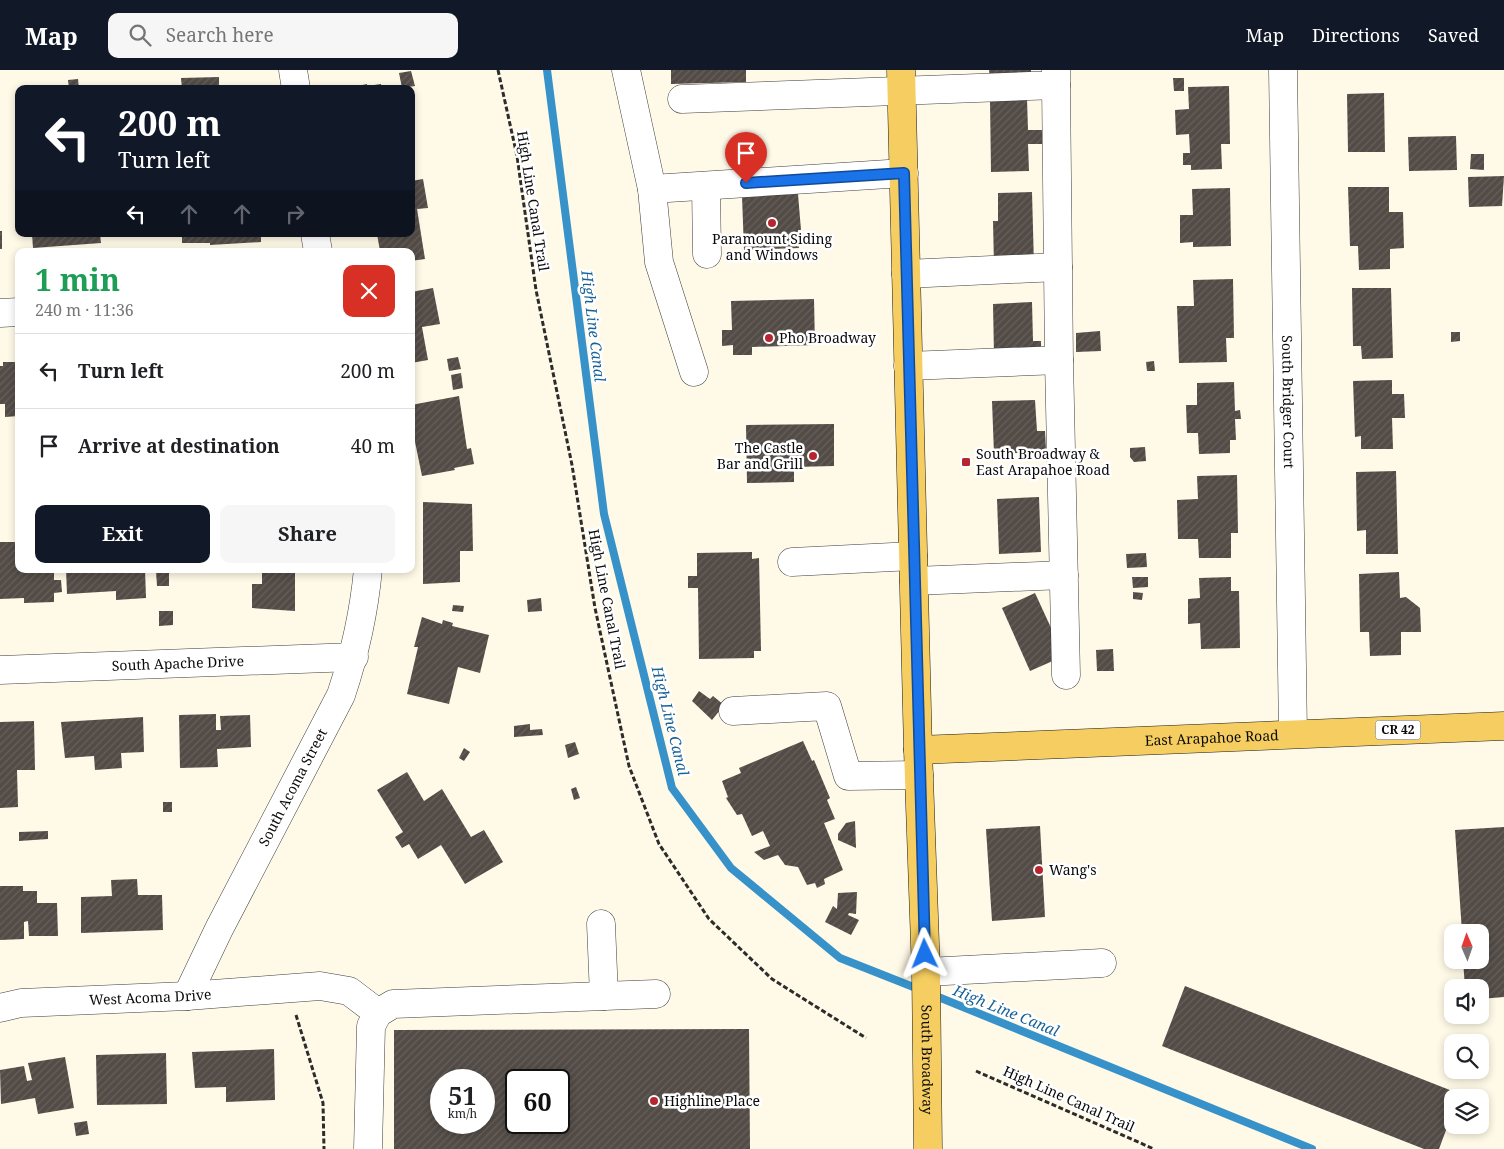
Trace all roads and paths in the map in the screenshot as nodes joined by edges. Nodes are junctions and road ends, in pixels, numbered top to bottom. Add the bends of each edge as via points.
1 (293, 70) edge
2 (498, 70) edge
3 (626, 70) edge
4 (1283, 70) edge
5 (1056, 78) edge
6 (902, 80) edge
7 (295, 85) edge
8 (682, 99) dead end
9 (904, 173) junction
10 (706, 186) junction
11 (652, 189) junction
12 (707, 254) dead end
13 (1058, 268) junction
14 (906, 274) junction
15 (15, 312) edge
16 (0, 313) edge
17 (1059, 360) junction
18 (908, 366) junction
19 (694, 372) dead end
20 (792, 562) dead end
21 (913, 569) junction
22 (368, 573) edge
23 (1064, 575) junction
24 (354, 657) junction
25 (0, 670) edge
26 (1066, 675) dead end
27 (733, 711) dead end
28 (1504, 726) edge
29 (1293, 734) junction
30 (918, 762) junction
31 (601, 924) dead end
32 (1102, 963) dead end
33 (926, 972) junction
34 (289, 987) junction
35 (656, 994) dead end
36 (187, 996) junction
37 (604, 996) junction
38 (0, 1008) edge
39 (378, 1013) junction
40 (866, 1038) dead end
41 (976, 1070) dead end
42 (324, 1149) edge
43 (368, 1149) edge
44 (928, 1149) edge
45 (1154, 1149) edge

1 - 7 street
2 - 40 path, High Line Canal Trail via 516,156 536,290 572,465 594,608 629,766 659,844 708,919 772,978
3 - 11 street
4 - 29 street, South Bridger Court
5 - 6 street
5 - 13 street
6 - 8 street
6 - 9 main road, South Broadway
9 - 10 street
9 - 14 main road, South Broadway
10 - 11 street
10 - 12 street
11 - 19 street via 660,262
13 - 14 street
13 - 17 street
14 - 18 main road, South Broadway
15 - 16 street
17 - 18 street
17 - 23 street
18 - 21 main road, South Broadway
20 - 21 street
21 - 23 street
21 - 30 main road, South Broadway
22 - 24 street, South Acoma Street
23 - 26 street
24 - 25 street, South Apache Drive
24 - 36 street, South Acoma Street via 341,695
27 - 30 street via 826,706 848,776
28 - 29 main road, East Arapahoe Road / CR 42
29 - 30 main road, East Arapahoe Road / CR 42
30 - 33 main road, South Broadway
31 - 37 street
32 - 33 street
33 - 44 main road, South Broadway
34 - 36 street, West Acoma Drive
34 - 39 street, West Acoma Drive via 320,986 349,991
34 - 42 path via 323,1103
35 - 37 street
36 - 38 street, West Acoma Drive via 21,1003
37 - 39 street via 393,1004
39 - 43 street via 371,1026
41 - 45 path, High Line Canal Trail

